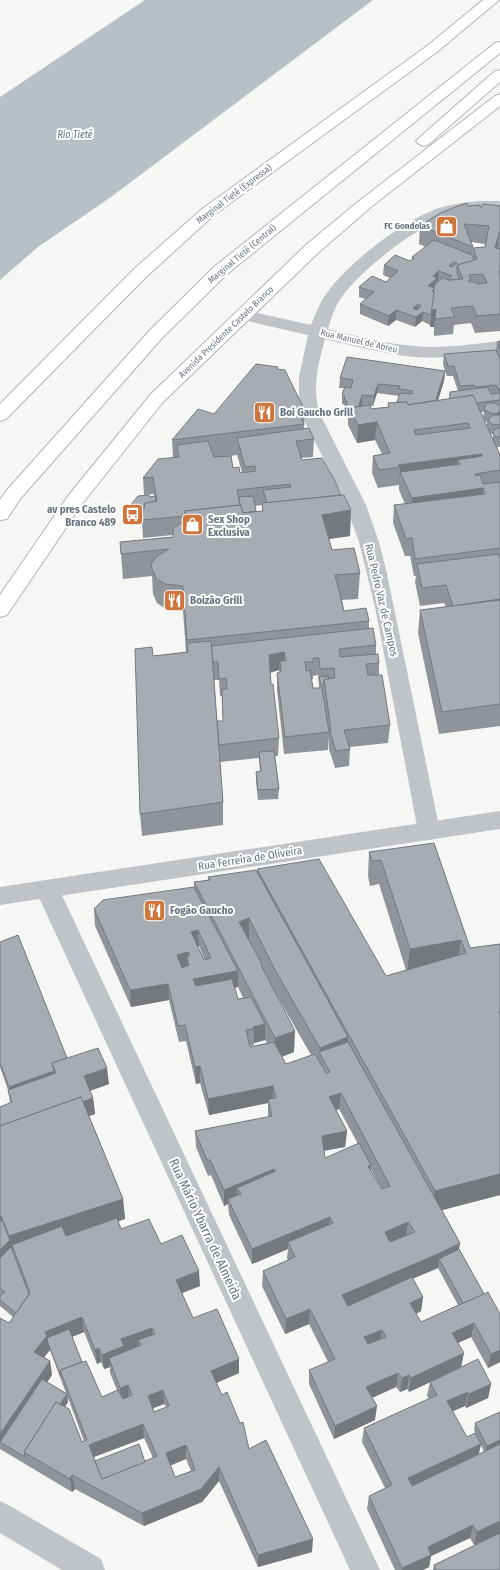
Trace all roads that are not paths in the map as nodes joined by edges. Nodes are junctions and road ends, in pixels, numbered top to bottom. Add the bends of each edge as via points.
1 (492, 0) edge
2 (500, 46) edge
3 (500, 74) edge
4 (500, 99) edge
5 (408, 170) junction
6 (500, 206) edge
7 (244, 315) junction
8 (318, 332) junction
9 (500, 346) edge
10 (0, 415) edge
11 (0, 514) edge
12 (0, 610) edge
13 (500, 820) edge
14 (429, 831) junction
15 (47, 889) junction
16 (0, 896) edge
17 (0, 1516) edge
18 (90, 1570) edge
19 (365, 1570) edge

1 - 10 highway, Marginal Tietê (Expressa) via 432,49 208,212 139,274
2 - 11 highway, Marginal Tietê (Central) via 220,271 156,334 13,495
3 - 5 highway via 414,149 409,158
4 - 5 highway, Avenida Presidente Castelo Branco
5 - 7 highway, Avenida Presidente Castelo Branco via 313,248
6 - 8 street, Rua Pedro Vaz de Campos via 469,206 444,212 409,231 360,268 331,300
7 - 8 street, Rua Manuel de Abreu
7 - 12 highway, Avenida Presidente Castelo Branco via 157,398 75,500
8 - 9 street, Rua Manuel de Abreu via 386,348 416,352 445,352
8 - 14 street, Rua Pedro Vaz de Campos via 307,385 307,401 352,495 377,570
13 - 14 street, Rua Ferreira de Oliveira
14 - 15 street, Rua Ferreira de Oliveira
15 - 16 street, Rua Ferreira de Oliveira
15 - 19 street, Rua Mário Ybarra de Almeida
17 - 18 street

